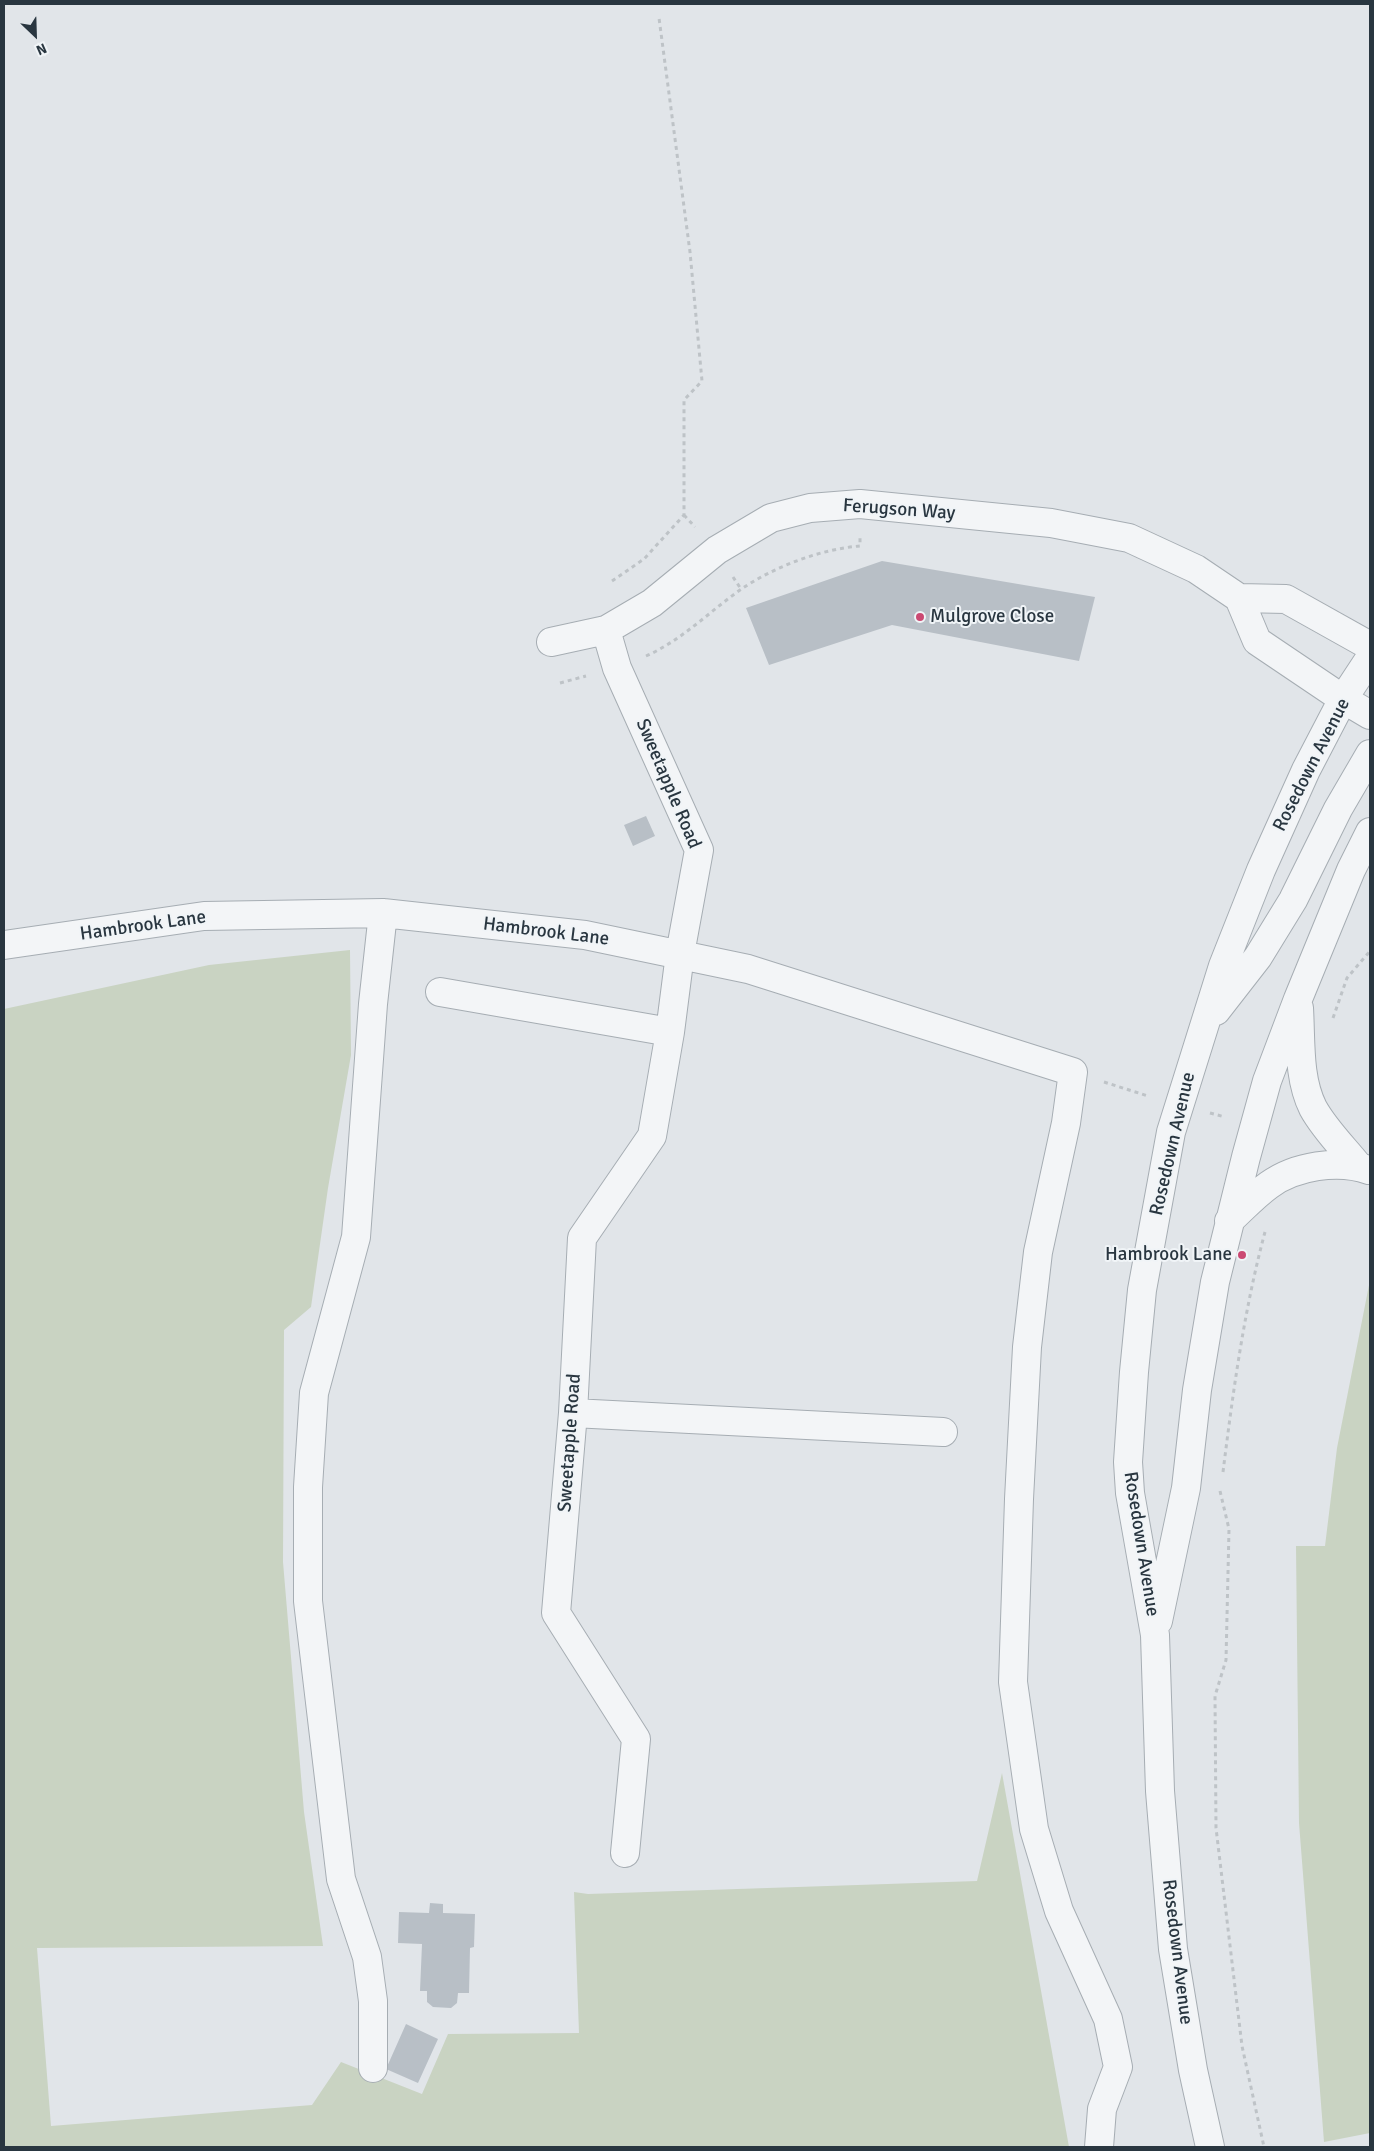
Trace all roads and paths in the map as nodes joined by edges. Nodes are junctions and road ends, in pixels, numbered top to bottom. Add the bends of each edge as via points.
1 (660, 18) dead end
2 (860, 504) junction
3 (612, 581) dead end
4 (1239, 598) junction
5 (606, 630) junction
6 (550, 642) dead end
7 (1370, 646) edge
8 (1370, 658) edge
9 (617, 668) junction
10 (560, 683) dead end
11 (1370, 689) edge
12 (1343, 699) junction
13 (1370, 715) edge
14 (1370, 754) edge
15 (1370, 832) edge
16 (383, 913) junction
17 (4, 945) edge
18 (1370, 951) edge
19 (680, 954) junction
20 (440, 992) dead end
21 (1298, 999) junction
22 (1333, 1019) dead end
23 (1203, 1028) junction
24 (670, 1032) junction
25 (1365, 1169) edge
26 (1229, 1221) junction
27 (1266, 1228) dead end
28 (573, 1413) junction
29 (943, 1432) dead end
30 (1222, 1474) dead end
31 (1221, 1484) dead end
32 (1156, 1635) junction
33 (625, 1853) dead end
34 (373, 2068) dead end
35 (1099, 2147) edge
36 (1210, 2147) edge
37 (1264, 2147) edge

1 - 3 path via 690,252 702,381 684,400 684,516 644,559
2 - 4 street, Ferugson Way via 1050,522 1129,538 1196,569
2 - 5 street, Ferugson Way via 810,508 771,518 717,550 652,603
2 - 9 path via 860,546 796,560 741,589 660,649
4 - 7 street via 1286,599
4 - 12 street via 1257,640
5 - 6 street, Ferugson Way
5 - 9 street, Sweetapple Road
8 - 12 street, Rosedown Avenue
9 - 10 path
9 - 19 street, Sweetapple Road via 699,850
11 - 12 street
12 - 13 street
12 - 23 street, Rosedown Avenue via 1306,770 1261,870 1223,966
14 - 23 street via 1293,900 1258,957
15 - 21 street, Rosedown Avenue
16 - 17 street, Hambrook Lane via 204,916
16 - 19 street, Hambrook Lane via 585,935
16 - 34 street via 372,1014 356,1237 314,1393 308,1487 308,1600 341,1879 367,1957 373,2001
18 - 22 path via 1347,978
19 - 24 street, Sweetapple Road
19 - 35 street, Hambrook Lane via 748,969 1073,1072 1066,1123 1038,1252 1028,1347 1013,1682 1034,1829 1059,1911 1108,2019 1118,2067 1102,2109
20 - 24 street
21 - 25 street via 1302,1071 1313,1107
21 - 26 street, Rosedown Avenue via 1267,1081
23 - 32 street, Rosedown Avenue via 1171,1132 1142,1290 1134,1372 1128,1462 1130,1493
24 - 28 street, Sweetapple Road via 652,1136 582,1238
25 - 26 street via 1304,1168 1270,1184
26 - 32 street, Rosedown Avenue via 1197,1390 1186,1488
27 - 30 path via 1255,1269
28 - 29 street
28 - 33 street, Sweetapple Road via 556,1613 636,1739
31 - 37 path via 1220,1494 1229,1529 1226,1660 1215,1696 1216,1828 1242,2046
32 - 36 street, Rosedown Avenue via 1160,1792 1173,1949 1193,2070

